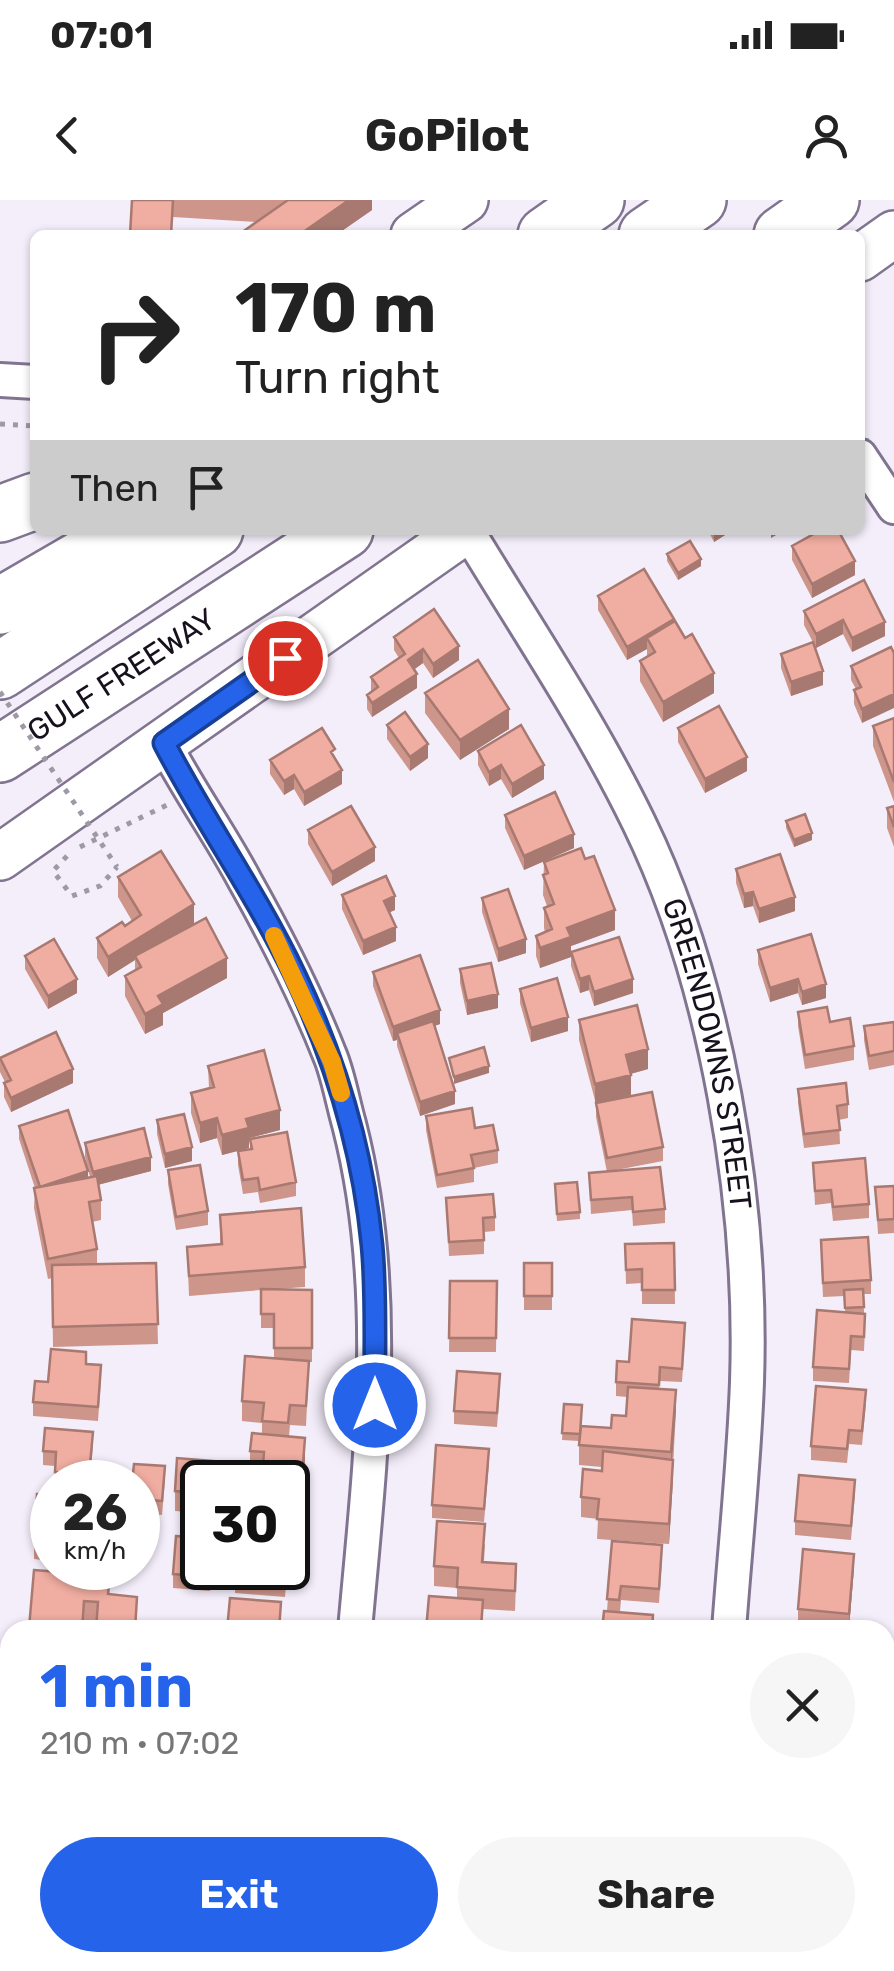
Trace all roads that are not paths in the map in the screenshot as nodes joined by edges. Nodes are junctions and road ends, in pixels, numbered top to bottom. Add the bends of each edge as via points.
1 (465, 200) edge
2 (596, 200) edge
3 (698, 200) edge
4 (831, 200) edge
5 (421, 230) edge
6 (553, 230) edge
7 (654, 230) edge
8 (789, 230) edge
9 (894, 234) edge
10 (865, 254) edge
11 (0, 380) edge
12 (30, 382) edge
13 (865, 464) edge
14 (30, 478) edge
15 (0, 495) edge
16 (30, 503) edge
17 (894, 507) edge
18 (0, 514) edge
19 (121, 535) edge
20 (207, 535) edge
21 (338, 535) edge
22 (459, 535) edge
23 (469, 535) edge
24 (290, 566) junction
25 (0, 606) edge
26 (0, 671) edge
27 (0, 724) edge
28 (164, 743) junction
29 (0, 754) edge
30 (0, 856) edge
31 (356, 1620) edge
32 (729, 1620) edge

1 - 5 main road
2 - 6 highway
3 - 7 highway
4 - 8 highway
9 - 10 main road
11 - 12 street
13 - 17 street
14 - 15 main road
16 - 18 highway
19 - 25 highway
20 - 26 highway
21 - 24 highway, GULF FREEWAY
22 - 28 main road
23 - 32 street, GREENDOWNS STREET via 640,824 680,926 711,1036 746,1262 747,1382
24 - 27 highway
24 - 29 highway, GULF FREEWAY
28 - 30 main road
28 - 31 street via 294,974 332,1062 356,1152 372,1243 375,1405

